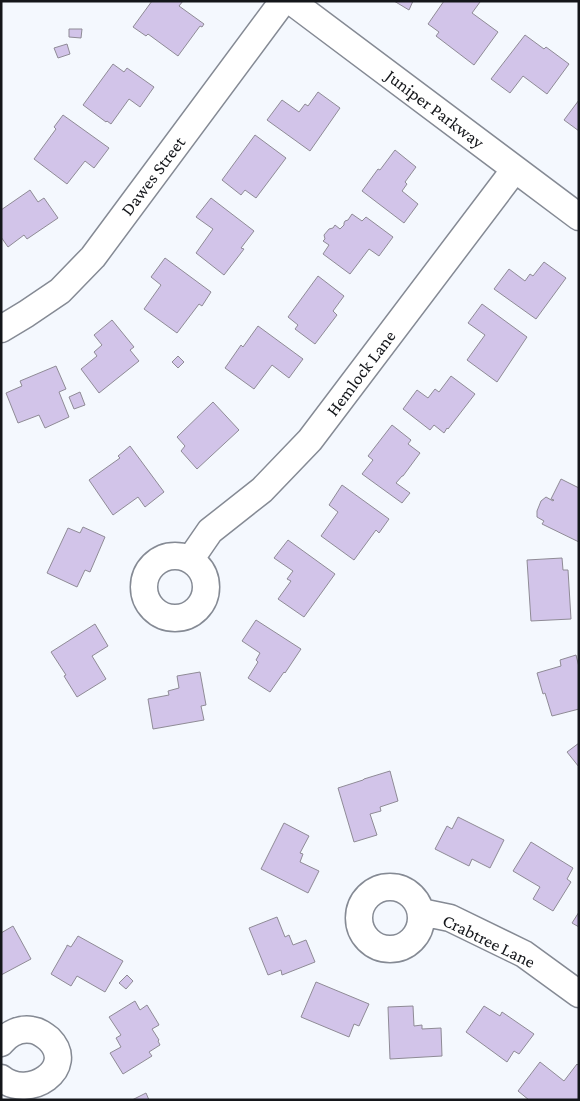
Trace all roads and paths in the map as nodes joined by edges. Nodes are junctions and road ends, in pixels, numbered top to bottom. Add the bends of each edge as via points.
1 (283, 1) edge
2 (291, 1) edge
3 (515, 169) junction
4 (579, 217) edge
5 (1, 328) edge
6 (190, 560) dead end
7 (421, 912) dead end
8 (579, 994) edge
9 (1, 1042) edge
10 (1, 1078) edge
11 (27, 1096) edge

1 - 5 street, Dawes Street via 93,257 60,291
2 - 3 street, Juniper Parkway
3 - 4 street, Juniper Parkway
3 - 6 street, Hemlock Lane via 310,440 262,490 210,531
7 - 8 street, Crabtree Lane via 450,918 524,954
9 - 11 street via 24,1029 35,1030 52,1042 56,1051 56,1072 43,1087
10 - 11 street

